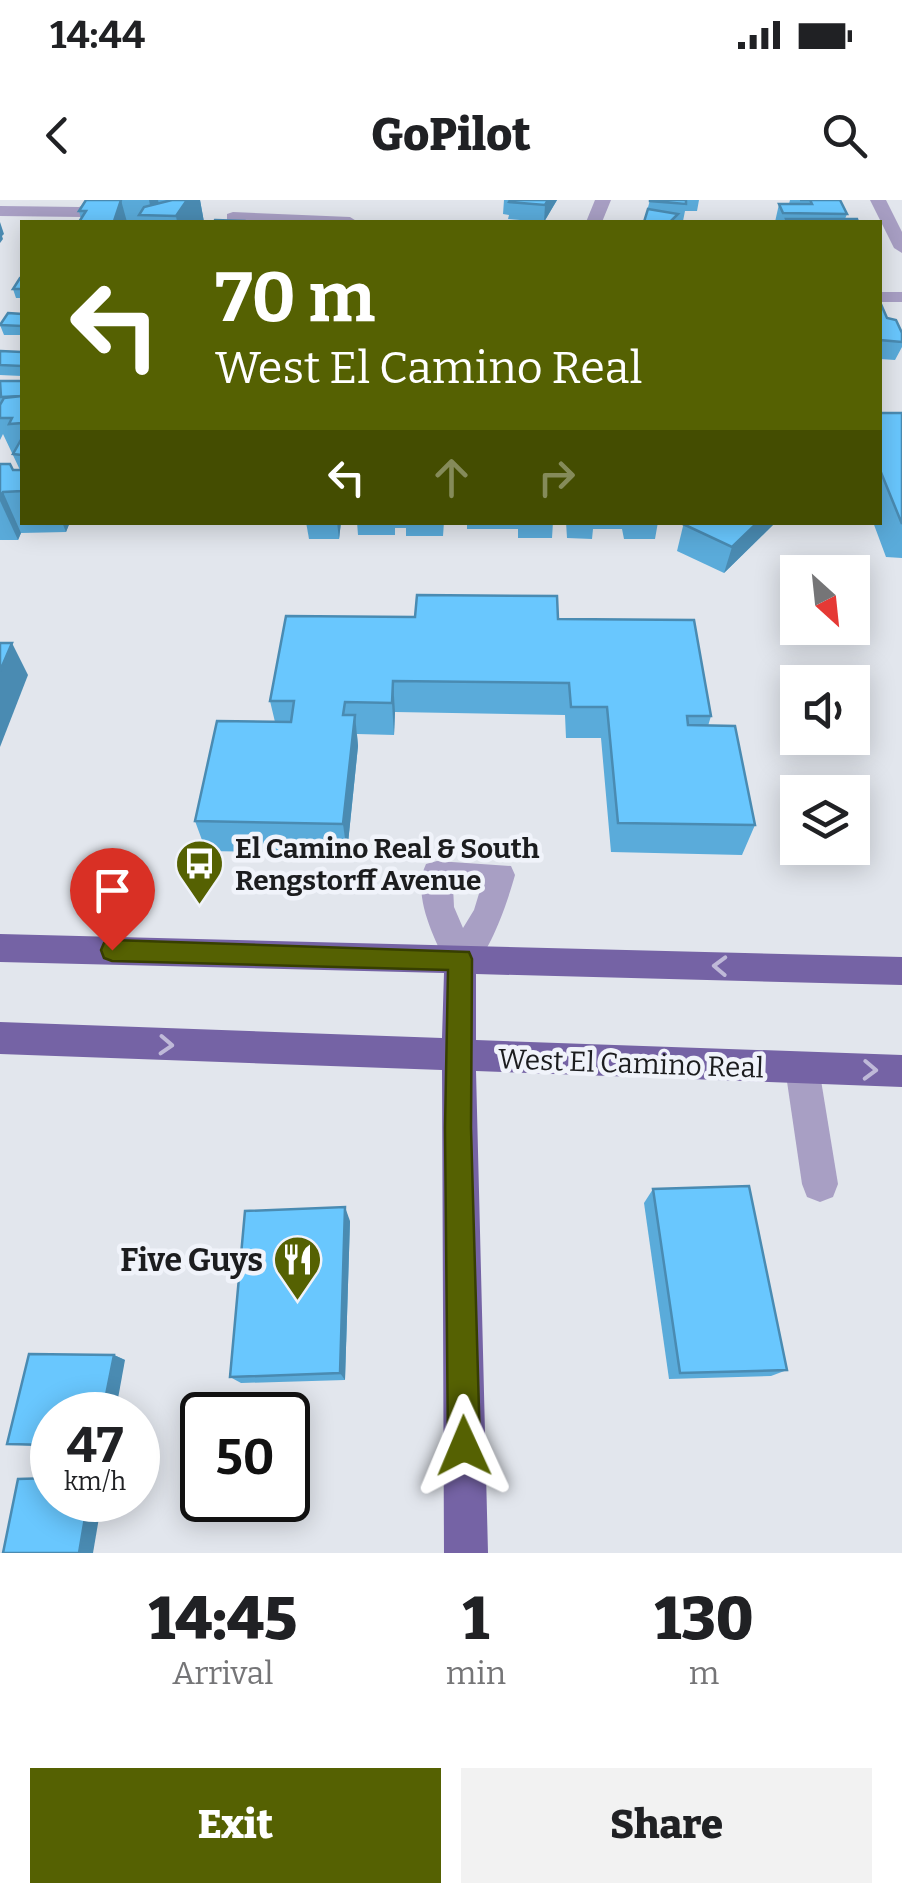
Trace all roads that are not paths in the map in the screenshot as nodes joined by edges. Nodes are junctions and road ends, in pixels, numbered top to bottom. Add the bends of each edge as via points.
1 (878, 200) edge
2 (101, 204) edge
3 (0, 211) edge
4 (232, 217) edge
5 (303, 220) edge
6 (902, 248) edge
7 (0, 948) edge
8 (460, 959) junction
9 (902, 971) edge
10 (0, 1038) edge
11 (458, 1058) junction
12 (802, 1068) junction
13 (902, 1072) edge
14 (820, 1184) dead end
15 (466, 1553) edge

1 - 6 street
2 - 3 street
4 - 5 street
7 - 8 main road
9 -> 8 main road
8 - 11 main road
10 -> 11 main road, West El Camino Real
11 - 12 main road, West El Camino Real
11 - 15 main road
12 -> 13 main road, West El Camino Real
12 - 14 street

